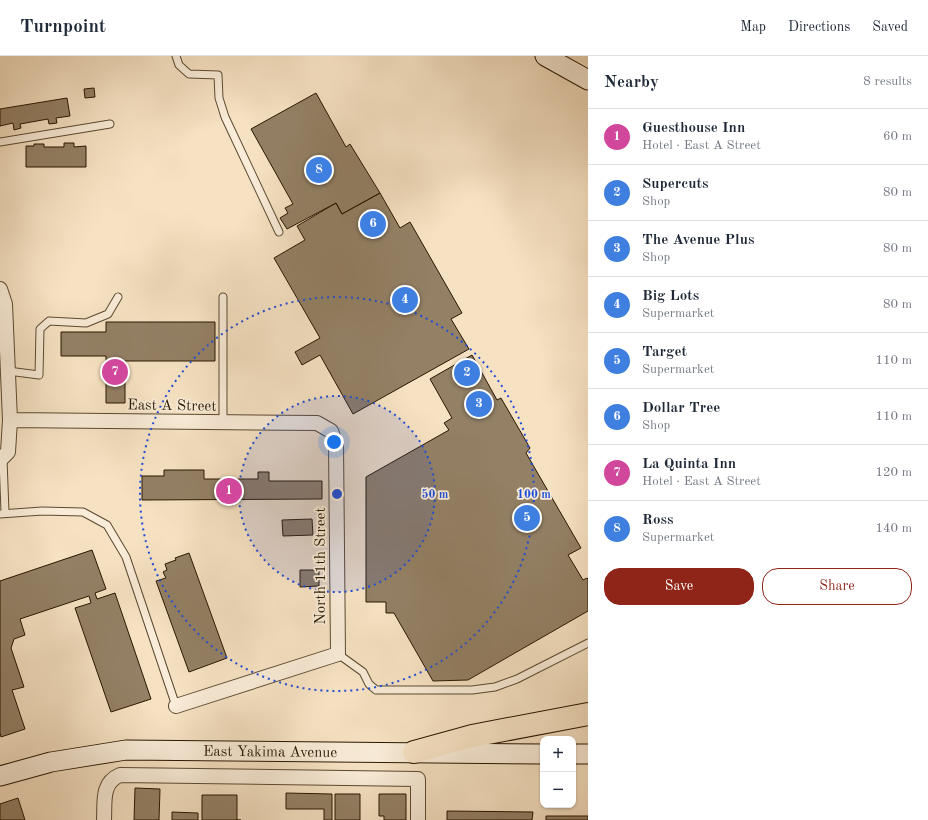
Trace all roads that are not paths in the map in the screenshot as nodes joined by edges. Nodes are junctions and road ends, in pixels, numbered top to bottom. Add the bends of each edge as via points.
1 (176, 56) edge
2 (545, 56) edge
3 (588, 80) edge
4 (110, 124) dead end
5 (0, 142) edge
6 (279, 232) dead end
7 (0, 289) edge
8 (118, 298) dead end
9 (223, 298) dead end
10 (8, 371) junction
11 (10, 420) junction
12 (223, 422) junction
13 (331, 431) joint
14 (1, 459) edge
15 (2, 513) edge
16 (588, 643) edge
17 (338, 654) junction
18 (176, 706) joint
19 (588, 714) edge
20 (414, 752) junction
21 (540, 754) edge
22 (576, 754) edge
23 (588, 754) edge
24 (0, 776) edge
25 (104, 820) edge
26 (418, 820) edge

1 - 6 lane via 180,65 189,74 218,75 219,98 225,117
2 - 3 main road
4 - 5 lane
7 - 10 street via 5,304
8 - 10 lane via 108,314 86,323 49,321 40,329 39,375
9 - 12 lane
10 - 11 street
11 - 12 street, East A Street
11 - 14 street via 8,452
12 - 13 street, East A Street via 317,424
13 - 17 street, North 11th Street via 336,444
14 - 15 lane
15 - 18 lane via 42,510 83,512 107,525 126,557
16 - 17 lane via 517,679 495,687 472,690 376,690 369,684 363,672
17 - 18 street
19 - 20 highway via 472,736
20 - 21 main road, East Yakima Avenue
20 - 24 main road, East Yakima Avenue via 126,750 51,762
22 - 23 main road
25 - 26 street via 107,785 112,778 120,775 418,779

